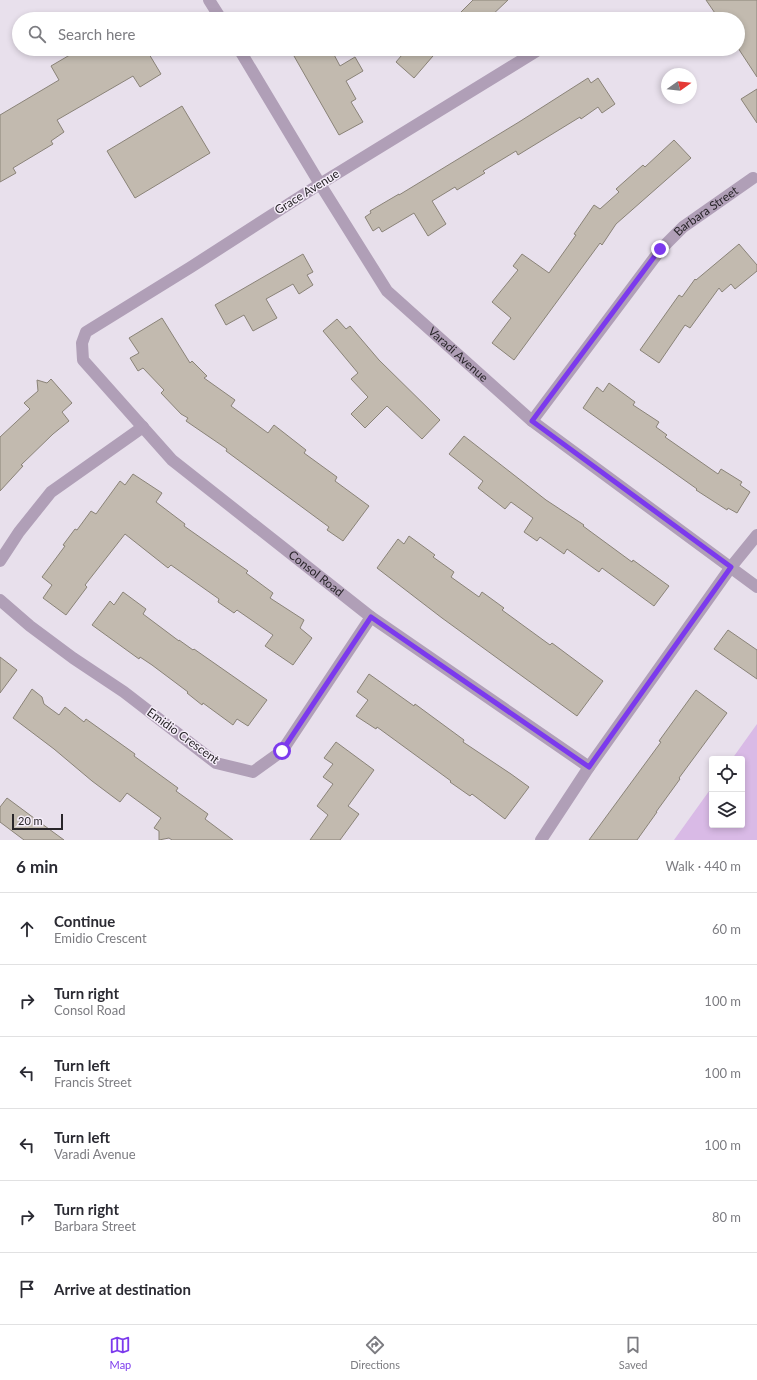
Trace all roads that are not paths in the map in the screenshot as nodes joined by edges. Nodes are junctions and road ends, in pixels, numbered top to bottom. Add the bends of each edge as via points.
1 (209, 0) edge
2 (217, 12) edge
3 (243, 56) edge
4 (529, 56) edge
5 (753, 178) dead end
6 (320, 184) junction
7 (82, 343) joint
8 (532, 421) junction
9 (143, 427) junction
10 (757, 535) edge
11 (0, 561) edge
12 (731, 567) junction
13 (757, 587) edge
14 (0, 600) edge
15 (371, 617) junction
16 (589, 767) junction
17 (541, 840) edge

1 - 2 street
3 - 6 street, Varadi Avenue
4 - 6 street, Grace Avenue
5 - 8 street, Barbara Street via 683,227 660,249
6 - 7 street, Grace Avenue via 86,332
6 - 8 street, Varadi Avenue via 387,292
7 - 9 street, Consol Road via 83,360
8 - 12 street, Varadi Avenue
9 - 11 street via 51,492
9 - 15 street, Consol Road via 172,460
10 - 12 street
12 - 13 street, Varadi Avenue
12 - 16 street
14 - 15 street, Emidio Crescent via 30,626 124,692 216,763 252,772 282,751
15 - 16 street, Consol Road
16 - 17 street

